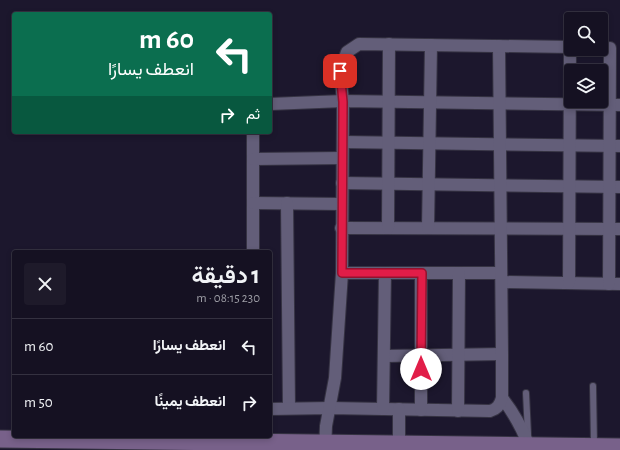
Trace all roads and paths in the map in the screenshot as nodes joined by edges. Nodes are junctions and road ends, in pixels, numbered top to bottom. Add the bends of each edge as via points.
1 (389, 44) junction
2 (431, 45) junction
3 (499, 46) junction
4 (564, 47) edge
5 (610, 48) edge
6 (343, 102) junction
7 (389, 102) junction
8 (430, 103) junction
9 (272, 104) edge
10 (500, 104) junction
11 (564, 104) edge
12 (615, 105) edge
13 (569, 108) edge
14 (252, 134) edge
15 (343, 142) junction
16 (389, 143) junction
17 (429, 144) junction
18 (500, 145) junction
19 (569, 146) junction
20 (615, 146) edge
21 (342, 158) junction
22 (253, 159) junction
23 (342, 183) junction
24 (388, 184) junction
25 (428, 185) junction
26 (501, 186) junction
27 (569, 187) junction
28 (615, 187) edge
29 (253, 203) junction
30 (287, 203) junction
31 (342, 204) junction
32 (342, 228) junction
33 (388, 228) junction
34 (428, 228) junction
35 (501, 228) junction
36 (569, 228) junction
37 (615, 229) edge
38 (253, 250) edge
39 (342, 273) junction
40 (385, 273) junction
41 (422, 273) junction
42 (459, 273) junction
43 (501, 277) junction
44 (569, 284) junction
45 (615, 284) edge
46 (502, 354) junction
47 (458, 355) junction
48 (384, 356) junction
49 (421, 356) junction
50 (593, 386) dead end
51 (526, 393) dead end
52 (502, 398) junction
53 (289, 408) junction
54 (330, 408) junction
55 (272, 409) edge
56 (383, 409) junction
57 (399, 409) junction
58 (421, 410) junction
59 (458, 411) junction
60 (326, 426) junction
61 (0, 439) edge
62 (399, 444) junction
63 (528, 446) junction
64 (306, 447) edge
65 (326, 447) edge
66 (594, 447) junction
67 (620, 448) edge

1 - 2 street
1 - 6 street via 359,44 347,52 340,71
1 - 7 street
2 - 3 street
2 - 8 street
3 - 4 street
3 - 10 street
5 - 12 street
6 - 7 street
6 - 9 street
6 - 15 street
7 - 8 street
7 - 16 street
8 - 10 street
8 - 17 street
10 - 11 street
10 - 18 street
12 - 20 street
13 - 19 street
14 - 22 street
15 - 16 street
15 - 21 street
16 - 17 street
16 - 24 street
17 - 18 street
17 - 25 street
18 - 19 street
18 - 26 street
19 - 20 street
19 - 27 street
20 - 28 street
21 - 22 street
21 - 23 street
22 - 29 street
23 - 24 street
23 - 31 street
24 - 25 street
24 - 33 street
25 - 26 street
25 - 34 street
26 - 27 street
26 - 35 street
27 - 28 street
27 - 36 street
28 - 37 street
29 - 30 street
29 - 38 street
30 - 31 street
30 - 53 street
31 - 32 street
32 - 33 street
32 - 39 street
33 - 34 street
34 - 35 street
35 - 36 street
35 - 43 street
36 - 37 street
36 - 44 street
37 - 45 street
39 - 40 street
39 - 54 street via 335,378
40 - 41 street
40 - 48 street
41 - 42 street
41 - 49 street
42 - 43 street
42 - 47 street
43 - 44 street
43 - 46 street
44 - 45 street
46 - 47 street
46 - 52 street
47 - 49 street
47 - 59 street
48 - 49 street
48 - 56 street
49 - 58 street
50 - 66 lane
51 - 63 lane
52 - 59 street via 498,406 490,411
52 - 63 street via 517,418
53 - 54 street
53 - 55 street
54 - 56 street
54 - 60 street
56 - 57 street
57 - 58 street
57 - 62 street
58 - 59 street
60 - 64 street
60 - 65 street
61 - 64 main road
62 - 63 main road
62 - 65 main road
63 - 66 main road
64 - 65 main road
66 - 67 main road

